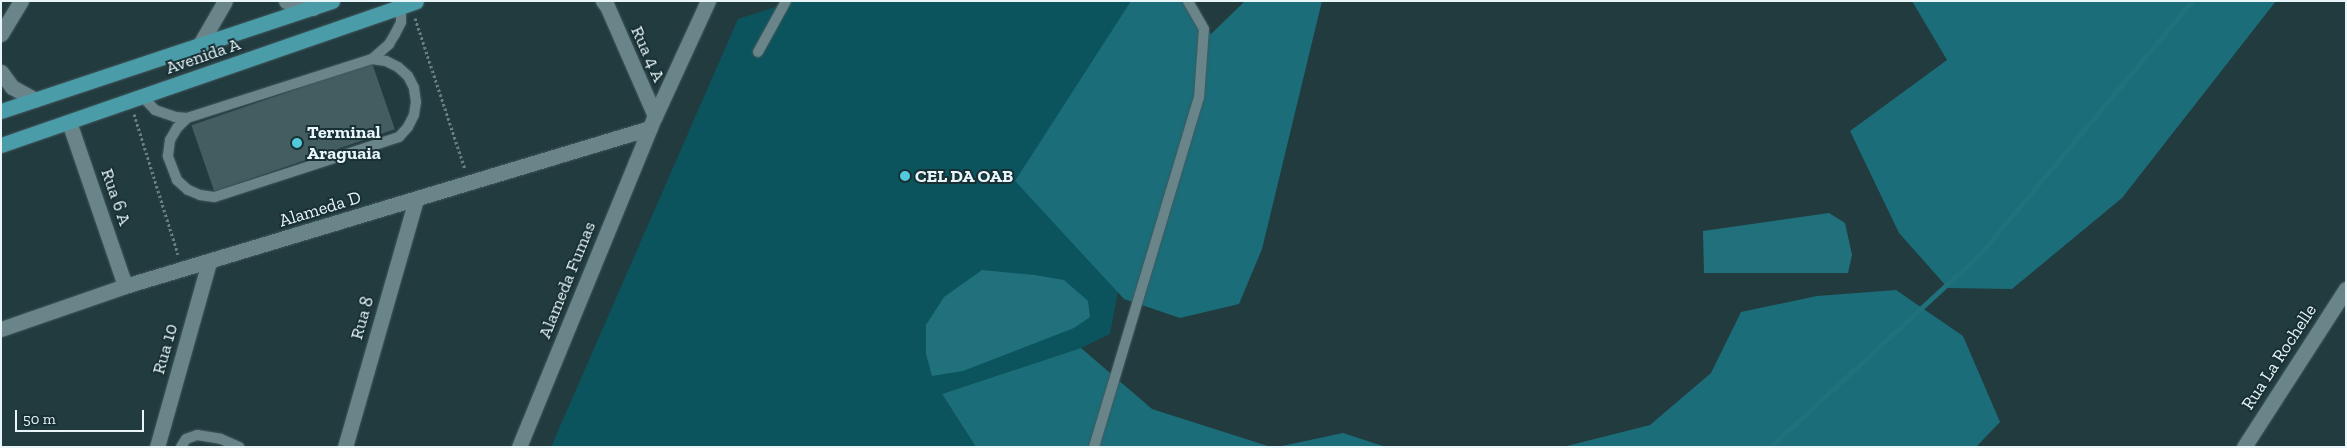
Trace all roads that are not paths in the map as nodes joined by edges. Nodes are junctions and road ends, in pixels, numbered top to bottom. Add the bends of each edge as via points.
1 (21, 1) edge
2 (226, 1) edge
3 (286, 1) edge
4 (332, 1) edge
5 (416, 1) edge
6 (708, 1) edge
7 (786, 1) edge
8 (1188, 1) edge
9 (606, 3) edge
10 (401, 6) junction
11 (313, 8) junction
12 (1, 34) edge
13 (199, 46) junction
14 (758, 52) dead end
15 (372, 59) junction
16 (1, 72) edge
17 (142, 96) junction
18 (35, 100) junction
19 (1, 111) edge
20 (187, 118) junction
21 (69, 122) junction
22 (653, 122) junction
23 (1, 145) edge
24 (416, 200) junction
25 (209, 262) junction
26 (125, 286) junction
27 (2346, 289) edge
28 (1, 328) edge
29 (157, 447) edge
30 (181, 447) edge
31 (239, 447) edge
32 (345, 447) edge
33 (519, 447) edge
34 (1094, 447) edge
35 (2244, 447) edge

1 - 12 street
2 - 13 street
3 - 11 street via 296,7
4 - 11 main road, Avenida A
5 - 10 main road, Avenida A
6 - 22 street, Alameda Fumas
7 - 14 lane
8 - 34 lane via 1204,29 1199,98
9 - 22 street, Rua 4 A
10 - 15 lane via 401,22 395,34
10 - 17 main road, Avenida A
11 - 13 main road, Avenida A
13 - 18 main road, Avenida A
15 - 20 lane
15 - 20 lane via 398,67 414,88 414,115 399,137 214,197 188,190 177,180 172,169 168,154 170,140
16 - 18 street via 12,87
17 - 20 lane via 155,110
17 - 21 main road, Avenida A
18 - 19 main road, Avenida A
21 - 23 main road, Avenida A
21 - 26 street, Rua 6 A
22 - 24 street, Alameda D
22 - 33 street, Alameda Fumas
24 - 25 street, Alameda D
24 - 32 street, Rua 8
25 - 26 street, Alameda D
25 - 29 street, Rua 10
26 - 28 street, Alameda D
27 - 35 street, Rua La Rochelle
30 - 31 lane via 186,439 197,435 221,439

